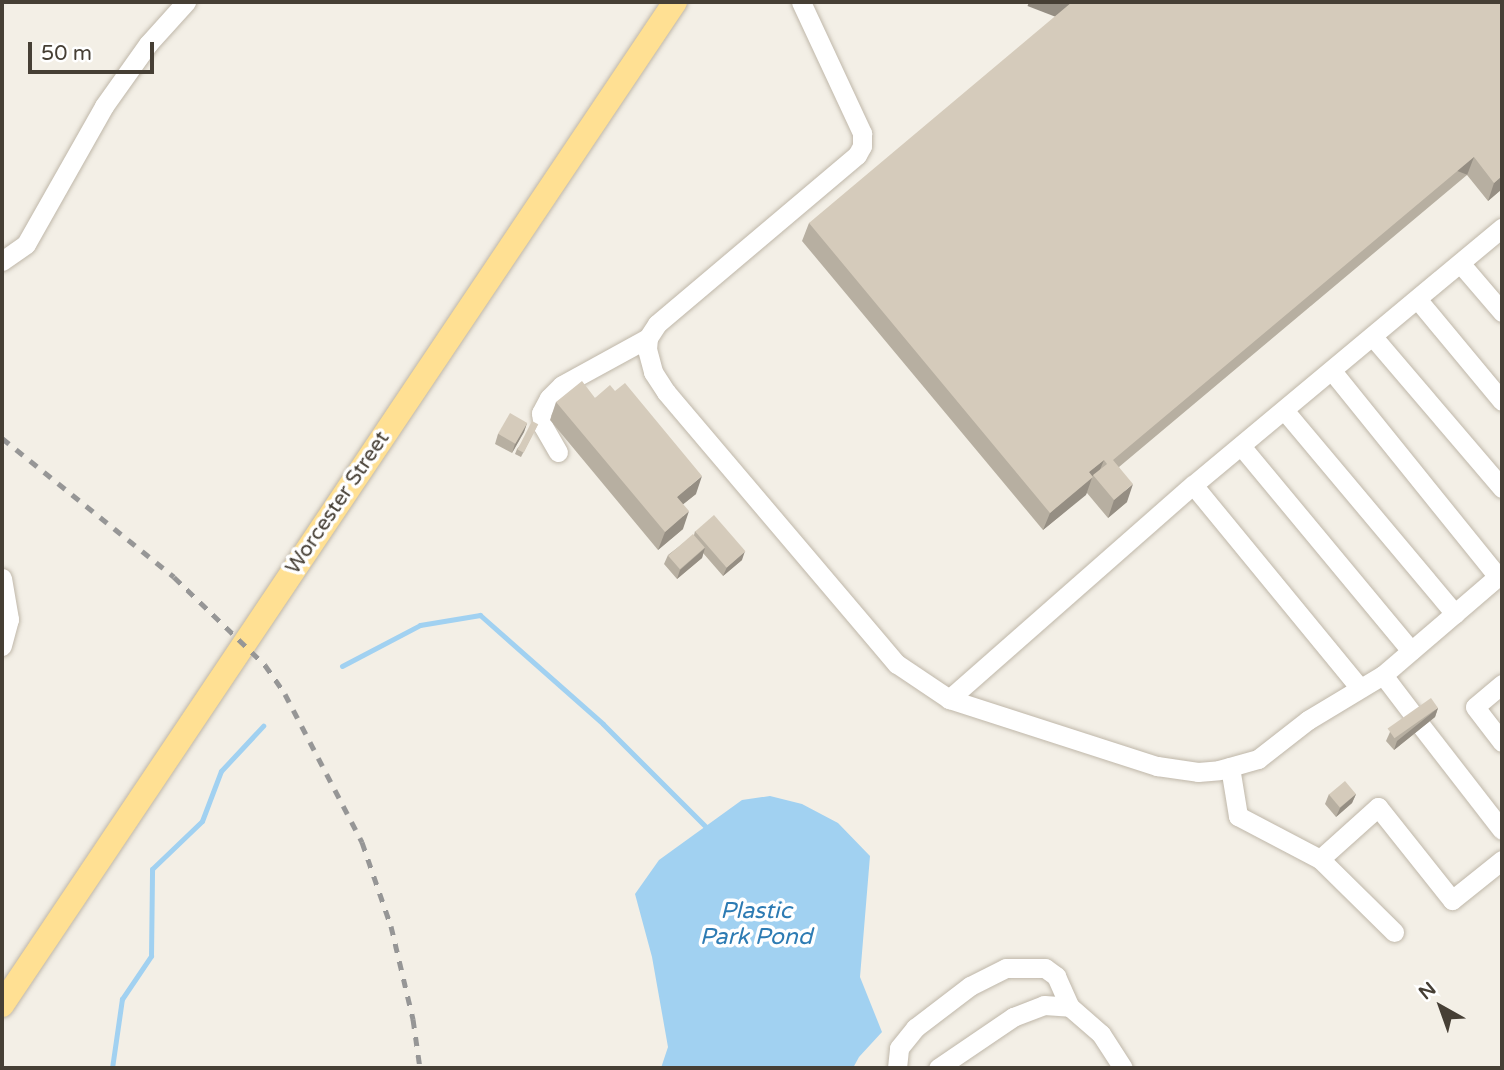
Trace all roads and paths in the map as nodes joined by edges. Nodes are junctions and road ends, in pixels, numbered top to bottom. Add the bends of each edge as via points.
1 (186, 2) edge
2 (675, 2) edge
3 (801, 2) edge
4 (1502, 228) edge
5 (2, 261) edge
6 (1460, 263) junction
7 (1418, 300) junction
8 (1502, 312) edge
9 (1373, 337) junction
10 (648, 338) junction
11 (1332, 371) junction
12 (1502, 401) edge
13 (1284, 410) junction
14 (1241, 446) junction
15 (558, 452) dead end
16 (1193, 485) junction
17 (1502, 488) edge
18 (1500, 575) edge
19 (2, 578) edge
20 (1455, 614) junction
21 (2, 646) edge
22 (1412, 650) junction
23 (1382, 675) junction
24 (1502, 684) edge
25 (1359, 687) junction
26 (949, 699) junction
27 (1502, 742) edge
28 (1230, 767) junction
29 (1502, 830) edge
30 (1320, 859) junction
31 (1502, 860) edge
32 (1394, 932) dead end
33 (2, 1005) edge
34 (1070, 1007) junction
35 (897, 1068) edge
36 (938, 1068) edge
37 (1123, 1068) edge

1 - 5 lane via 148,44 104,106 26,244
2 - 33 main road, Worcester Street
3 - 10 lane via 862,133 862,146 857,155 657,324
4 - 6 lane
6 - 7 lane
6 - 8 lane
7 - 9 lane
7 - 12 lane
9 - 11 lane
9 - 17 lane
10 - 15 lane via 562,385 549,398 541,413 542,426
10 - 26 lane via 653,372 675,402 897,664
11 - 13 lane
11 - 18 lane
13 - 14 lane
13 - 20 lane
14 - 16 lane
14 - 22 lane
16 - 25 lane
16 - 26 lane
18 - 20 lane
19 - 21 lane via 9,619
20 - 22 lane
22 - 23 lane
23 - 25 lane
23 - 29 lane
24 - 27 lane via 1475,707
25 - 28 lane via 1258,759
26 - 28 lane via 1157,766 1198,772
28 - 30 lane via 1238,816
30 - 31 lane via 1378,807 1452,900
30 - 32 lane
34 - 35 lane via 1056,976 1045,968 1006,968 970,986 915,1028 899,1048
34 - 36 lane via 1044,1005 1013,1017
34 - 37 lane via 1101,1034

